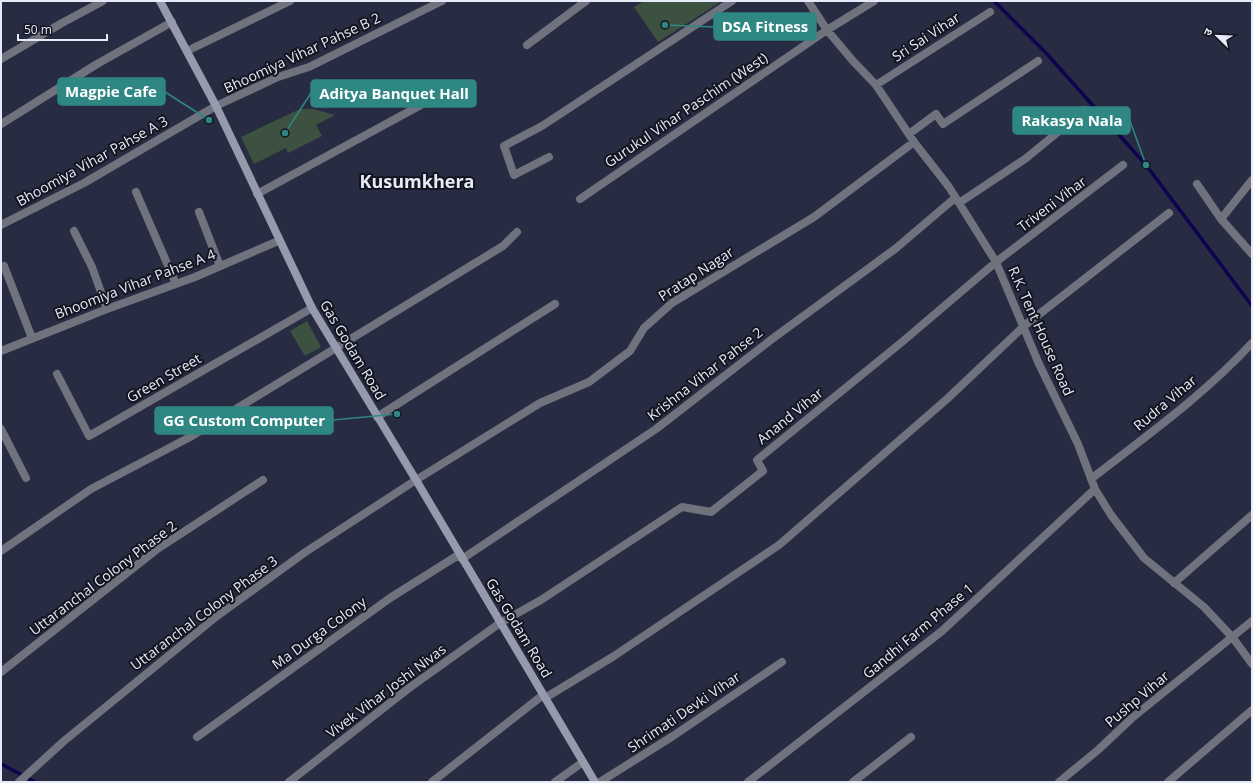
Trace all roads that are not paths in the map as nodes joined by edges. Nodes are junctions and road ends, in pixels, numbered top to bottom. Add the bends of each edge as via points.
1 (103, 1) edge
2 (160, 1) edge
3 (290, 1) edge
4 (442, 1) edge
5 (586, 1) edge
6 (732, 1) edge
7 (808, 1) edge
8 (874, 1) edge
9 (990, 12) dead end
10 (172, 22) junction
11 (827, 30) junction
12 (527, 45) dead end
13 (187, 50) junction
14 (1, 59) edge
15 (1038, 61) dead end
16 (876, 85) junction
17 (443, 93) dead end
18 (216, 106) junction
19 (1085, 110) dead end
20 (1, 124) edge
21 (909, 134) junction
22 (914, 142) junction
23 (549, 156) dead end
24 (1123, 165) dead end
25 (1252, 180) edge
26 (1197, 184) dead end
27 (136, 192) dead end
28 (257, 194) junction
29 (580, 198) dead end
30 (957, 200) junction
31 (199, 212) dead end
32 (1169, 213) dead end
33 (1220, 219) junction
34 (1, 225) edge
35 (74, 230) dead end
36 (517, 232) dead end
37 (278, 241) junction
38 (1252, 254) edge
39 (996, 262) junction
40 (4, 266) dead end
41 (220, 266) junction
42 (176, 284) junction
43 (554, 304) dead end
44 (312, 308) junction
45 (107, 309) junction
46 (1024, 326) junction
47 (32, 338) junction
48 (1252, 343) edge
49 (336, 348) junction
50 (1, 351) edge
51 (57, 374) dead end
52 (377, 417) junction
53 (1, 429) edge
54 (26, 478) dead end
55 (1090, 479) junction
56 (263, 480) dead end
57 (416, 480) junction
58 (1095, 489) junction
59 (1252, 516) edge
60 (1, 551) edge
61 (461, 556) junction
62 (1174, 583) junction
63 (1252, 621) edge
64 (500, 623) junction
65 (1233, 638) junction
66 (782, 662) dead end
67 (1252, 664) edge
68 (1, 672) edge
69 (544, 697) junction
70 (1252, 710) edge
71 (197, 737) dead end
72 (911, 737) dead end
73 (583, 762) junction
74 (19, 782) edge
75 (289, 782) edge
76 (432, 782) edge
77 (555, 782) edge
78 (595, 782) edge
79 (600, 782) edge
80 (748, 782) edge
81 (853, 782) edge
82 (1059, 782) edge
83 (1168, 782) edge

1 - 14 street
2 - 10 main road, Gas Godam Road
3 - 13 street
4 - 18 street, Bhoomiya Vihar Pahse B 2 via 309,67 278,77
5 - 12 street
6 - 23 street via 542,126 504,146 514,175
7 - 11 street, R.K. Tent House Road
8 - 11 street, Gurukul Vihar Paschim (West)
9 - 16 street, Sri Sai Vihar
10 - 13 main road, Gas Godam Road
10 - 20 street via 97,64
11 - 16 street, R.K. Tent House Road
11 - 29 street, Gurukul Vihar Paschim (West)
13 - 18 main road, Gas Godam Road
15 - 21 street via 943,124 936,114
16 - 21 street, R.K. Tent House Road
17 - 28 street
18 - 28 main road, Gas Godam Road
18 - 34 street, Bhoomiya Vihar Pahse A 3 via 84,183
19 - 30 street, Krishna Vihar Pahse 2 via 1026,159
21 - 22 street, R.K. Tent House Road
22 - 30 street, R.K. Tent House Road
22 - 57 street, Pratap Nagar via 814,217 672,303 644,328 630,351 589,382 540,403
24 - 39 street, Triveni Vihar
25 - 33 street
26 - 33 street
27 - 42 street
28 - 37 main road, Gas Godam Road
30 - 39 street, R.K. Tent House Road
30 - 61 street, Krishna Vihar Pahse 2 via 656,429
31 - 41 street
32 - 46 street
33 - 38 street
35 - 45 street via 92,267
36 - 49 street via 502,246
37 - 41 street, Bhoomiya Vihar Pahse A 4
37 - 44 main road, Gas Godam Road
39 - 46 street, R.K. Tent House Road
39 - 64 street, Anand Vihar via 757,460 763,471 711,512 682,507 541,600
40 - 47 street
41 - 42 street, Bhoomiya Vihar Pahse A 4
42 - 45 street, Bhoomiya Vihar Pahse A 4
43 - 52 street
44 - 49 main road, Gas Godam Road
44 - 51 street, Green Street via 89,436
45 - 47 street, Bhoomiya Vihar Pahse A 4
46 - 55 street, R.K. Tent House Road via 1039,364 1078,444
46 - 69 street via 936,409 779,545 614,656
47 - 50 street, Bhoomiya Vihar Pahse A 4
48 - 55 street, Rudra Vihar via 1174,416
49 - 52 main road, Gas Godam Road
49 - 60 street via 190,437 92,489
52 - 57 main road, Gas Godam Road
53 - 54 street
55 - 58 street, R.K. Tent House Road
56 - 68 street, Uttaranchal Colony Phase 2 via 156,550
57 - 61 main road, Gas Godam Road
57 - 74 street, Uttaranchal Colony Phase 3 via 304,553 216,616 64,741
58 - 62 street, R.K. Tent House Road via 1111,515 1144,558
58 - 80 street, Gandhi Farm Phase 1 via 942,631
59 - 62 street
61 - 64 main road, Gas Godam Road
61 - 71 street, Ma Durga Colony via 390,598
62 - 65 street, R.K. Tent House Road via 1204,607
63 - 65 street, Pushp Vihar
64 - 69 main road, Gas Godam Road
64 - 75 street, Vivek Vihar Joshi Nivas via 408,688
65 - 67 street, R.K. Tent House Road
65 - 82 street, Pushp Vihar via 1132,718
66 - 79 street, Shrimati Devki Vihar
69 - 73 main road, Gas Godam Road
69 - 76 street
70 - 83 street
72 - 81 street
73 - 77 street
73 - 78 main road, Gas Godam Road

